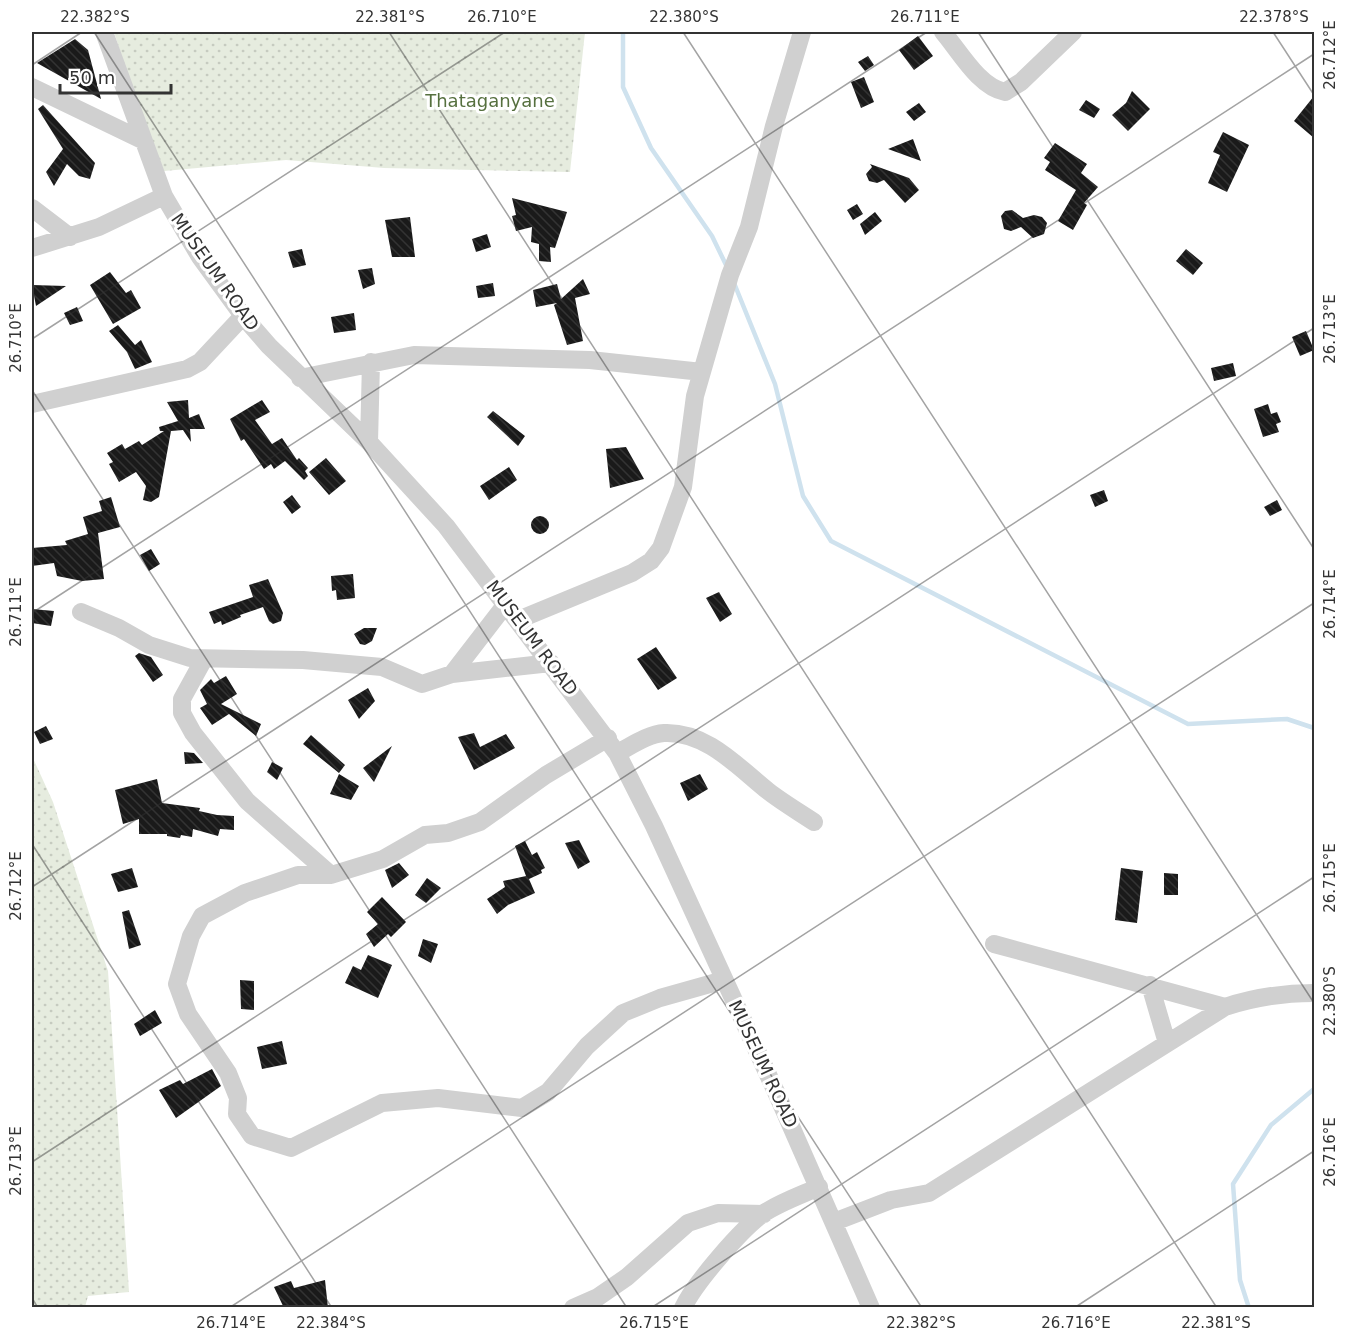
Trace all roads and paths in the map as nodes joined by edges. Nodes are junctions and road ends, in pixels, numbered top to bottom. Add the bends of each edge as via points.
1 (104, 32) edge
2 (802, 32) edge
3 (943, 32) edge
4 (1073, 32) edge
5 (32, 87) edge
6 (142, 140) junction
7 (164, 196) junction
8 (32, 208) edge
9 (70, 237) junction
10 (32, 248) edge
11 (243, 316) junction
12 (371, 362) junction
13 (702, 372) junction
14 (300, 378) junction
15 (32, 404) edge
16 (369, 442) junction
17 (506, 604) junction
18 (81, 612) dead end
19 (518, 620) junction
20 (204, 658) junction
21 (551, 663) junction
22 (452, 674) junction
23 (612, 746) junction
24 (814, 822) dead end
25 (331, 875) junction
26 (993, 944) dead end
27 (724, 980) junction
28 (1150, 985) junction
29 (1314, 993) edge
30 (1225, 1007) junction
31 (1167, 1043) junction
32 (819, 1188) junction
33 (764, 1214) junction
34 (834, 1222) junction
35 (573, 1308) edge
36 (682, 1308) edge
37 (871, 1308) edge

1 - 6 street, MUSEUM ROAD
2 - 13 street via 749,227
3 - 4 street via 983,81 994,90 1005,92 1021,82
5 - 6 street
6 - 7 street, MUSEUM ROAD
7 - 9 street
7 - 11 street, MUSEUM ROAD via 200,257
8 - 9 street
9 - 10 street
11 - 14 street, MUSEUM ROAD
11 - 15 street via 200,362 187,369
12 - 13 street via 414,355 590,360
12 - 14 street
12 - 16 street
13 - 19 street via 688,435 683,487 661,548 651,561 632,573
14 - 16 street, MUSEUM ROAD
16 - 17 street, MUSEUM ROAD via 446,526
17 - 19 street, MUSEUM ROAD
17 - 22 street
18 - 20 street via 149,645 190,658
19 - 21 street, MUSEUM ROAD
20 - 22 street via 303,660 382,667 422,684
20 - 25 street via 182,699 182,713 193,733 248,801
21 - 22 street
21 - 23 street, MUSEUM ROAD
23 - 24 street via 662,733 710,746
23 - 25 street via 546,775 480,822 448,833 425,835 383,859
23 - 27 street, MUSEUM ROAD
25 - 27 street via 298,875 245,893 207,912 191,936 177,976 188,1014 228,1073 238,1098 237,1114 252,1137 291,1148 382,1103 438,1098 522,1108 548,1092 587,1046 624,1013
26 - 28 street
27 - 32 street, MUSEUM ROAD
28 - 30 street
28 - 31 street
29 - 30 street via 1250,998
30 - 31 street
31 - 34 street via 929,1193 891,1200
32 - 33 street
32 - 34 street, MUSEUM ROAD
33 - 35 street via 718,1214 688,1223 627,1277
33 - 36 street via 745,1230 691,1292
34 - 37 street, MUSEUM ROAD

